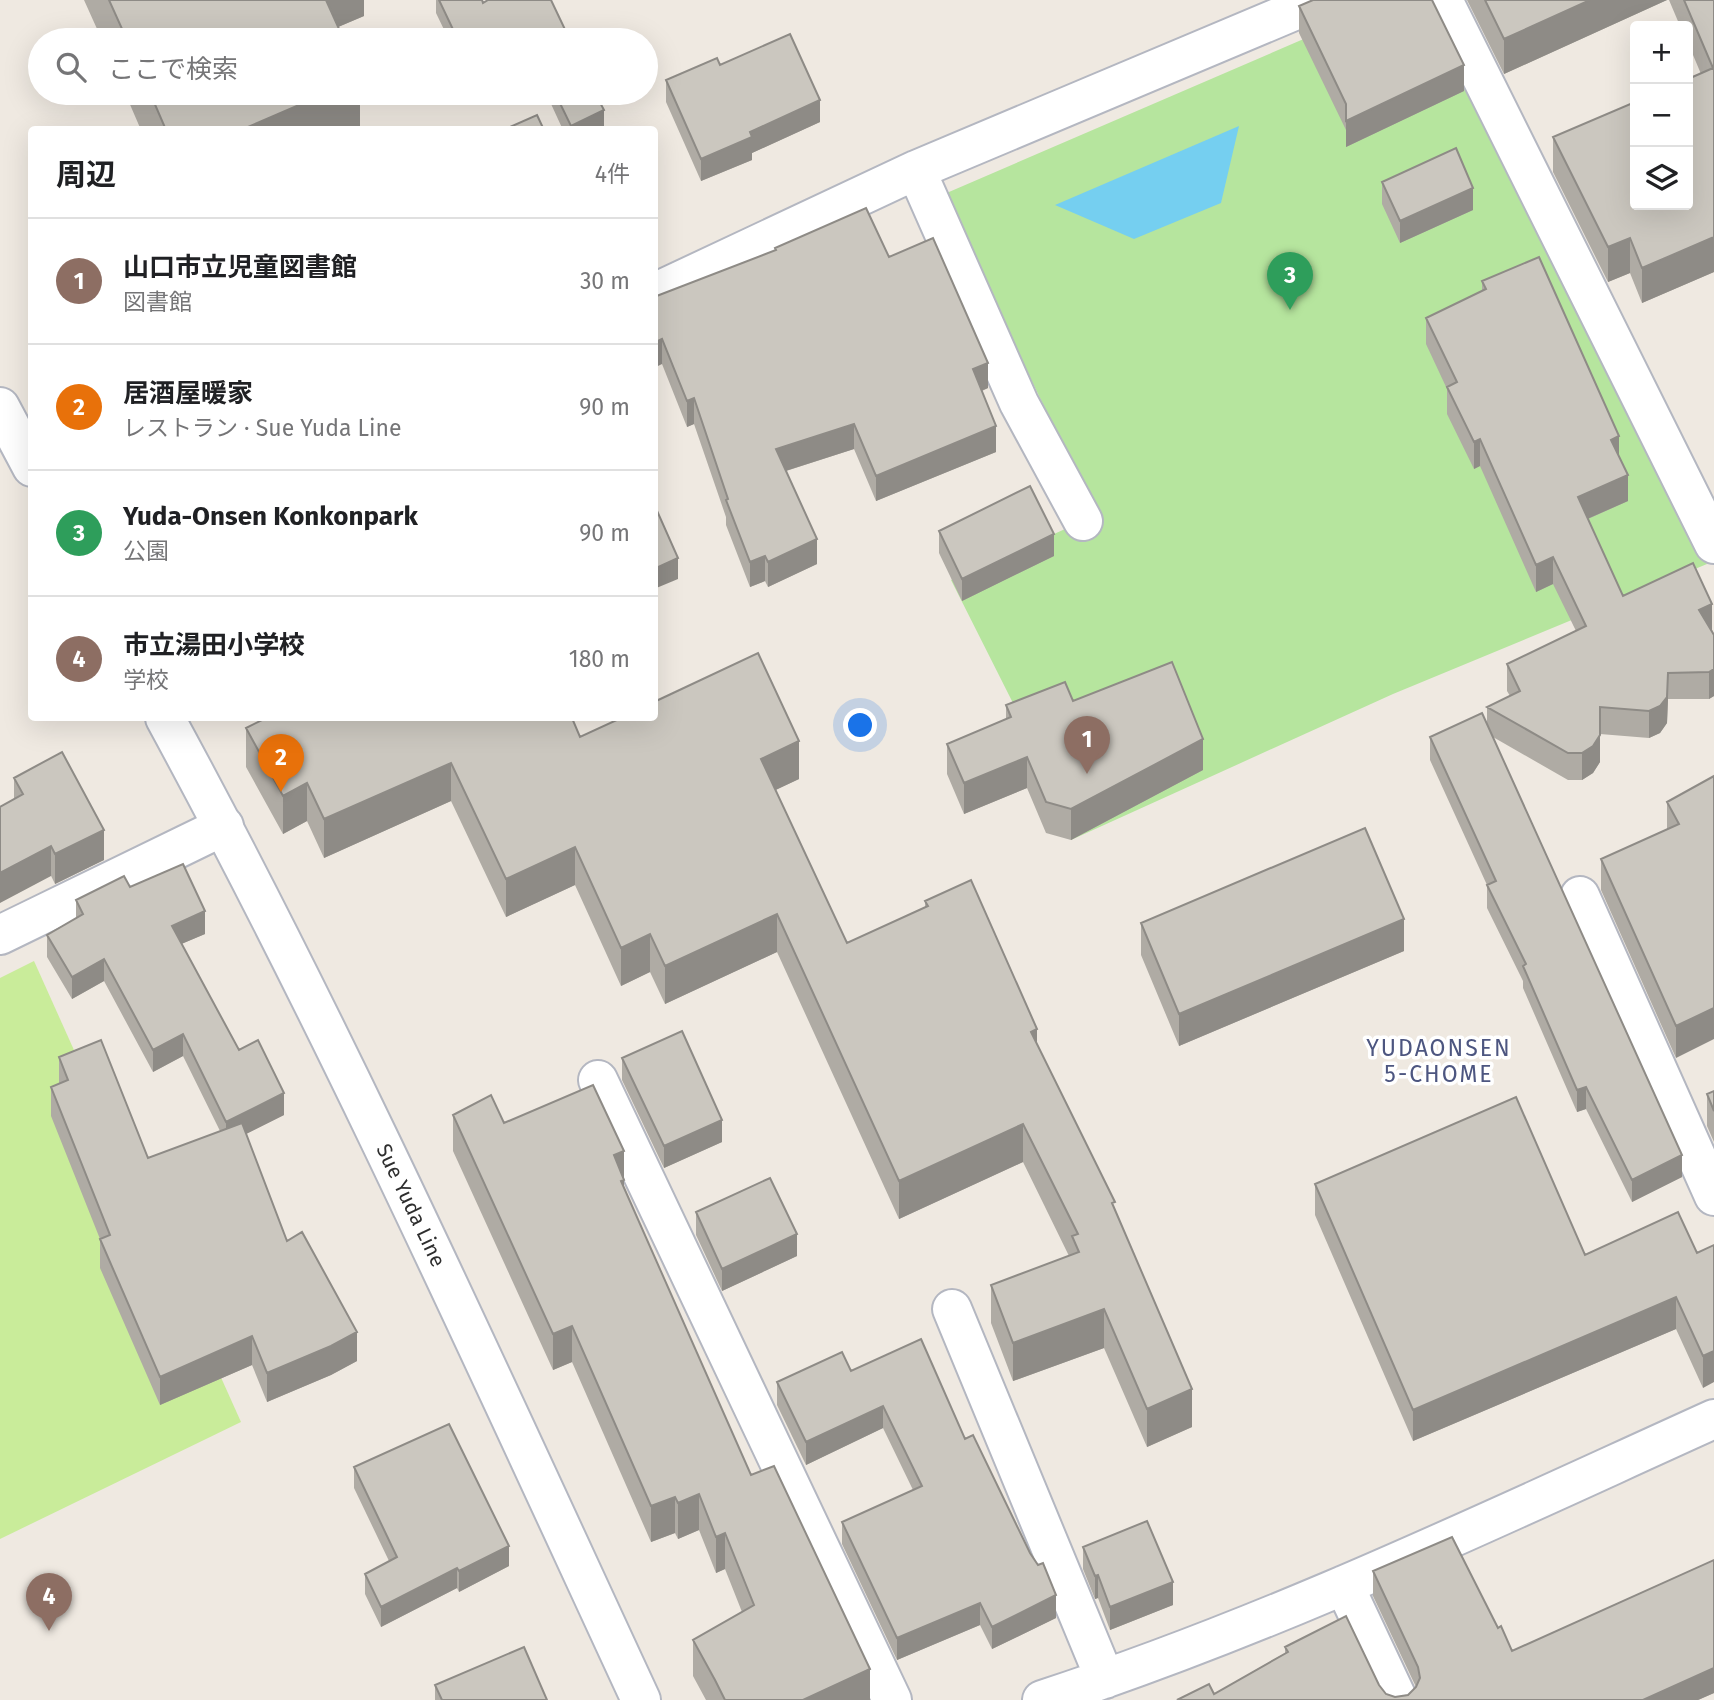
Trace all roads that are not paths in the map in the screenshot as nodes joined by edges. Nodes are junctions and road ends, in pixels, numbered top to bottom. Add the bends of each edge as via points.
1 (1321, 0) edge
2 (1443, 0) edge
3 (916, 170) junction
4 (658, 291) edge
5 (0, 407) edge
6 (28, 460) edge
7 (1083, 521) dead end
8 (1714, 544) edge
9 (167, 721) edge
10 (224, 826) junction
11 (1580, 896) dead end
12 (0, 935) edge
13 (597, 1080) dead end
14 (1714, 1196) edge
15 (952, 1308) dead end
16 (1714, 1419) edge
17 (1344, 1585) junction
18 (1105, 1679) junction
19 (641, 1700) edge
20 (892, 1700) edge
21 (1042, 1700) edge
22 (1398, 1700) edge

1 - 3 street
2 - 8 street
3 - 4 street
3 - 7 street via 1019,403
5 - 6 street
9 - 10 street, Sue Yuda Line
10 - 12 street
10 - 19 street, Sue Yuda Line via 394,1166
11 - 14 street
13 - 20 street
15 - 18 street
16 - 17 street
17 - 18 street
17 - 22 street
18 - 21 street

